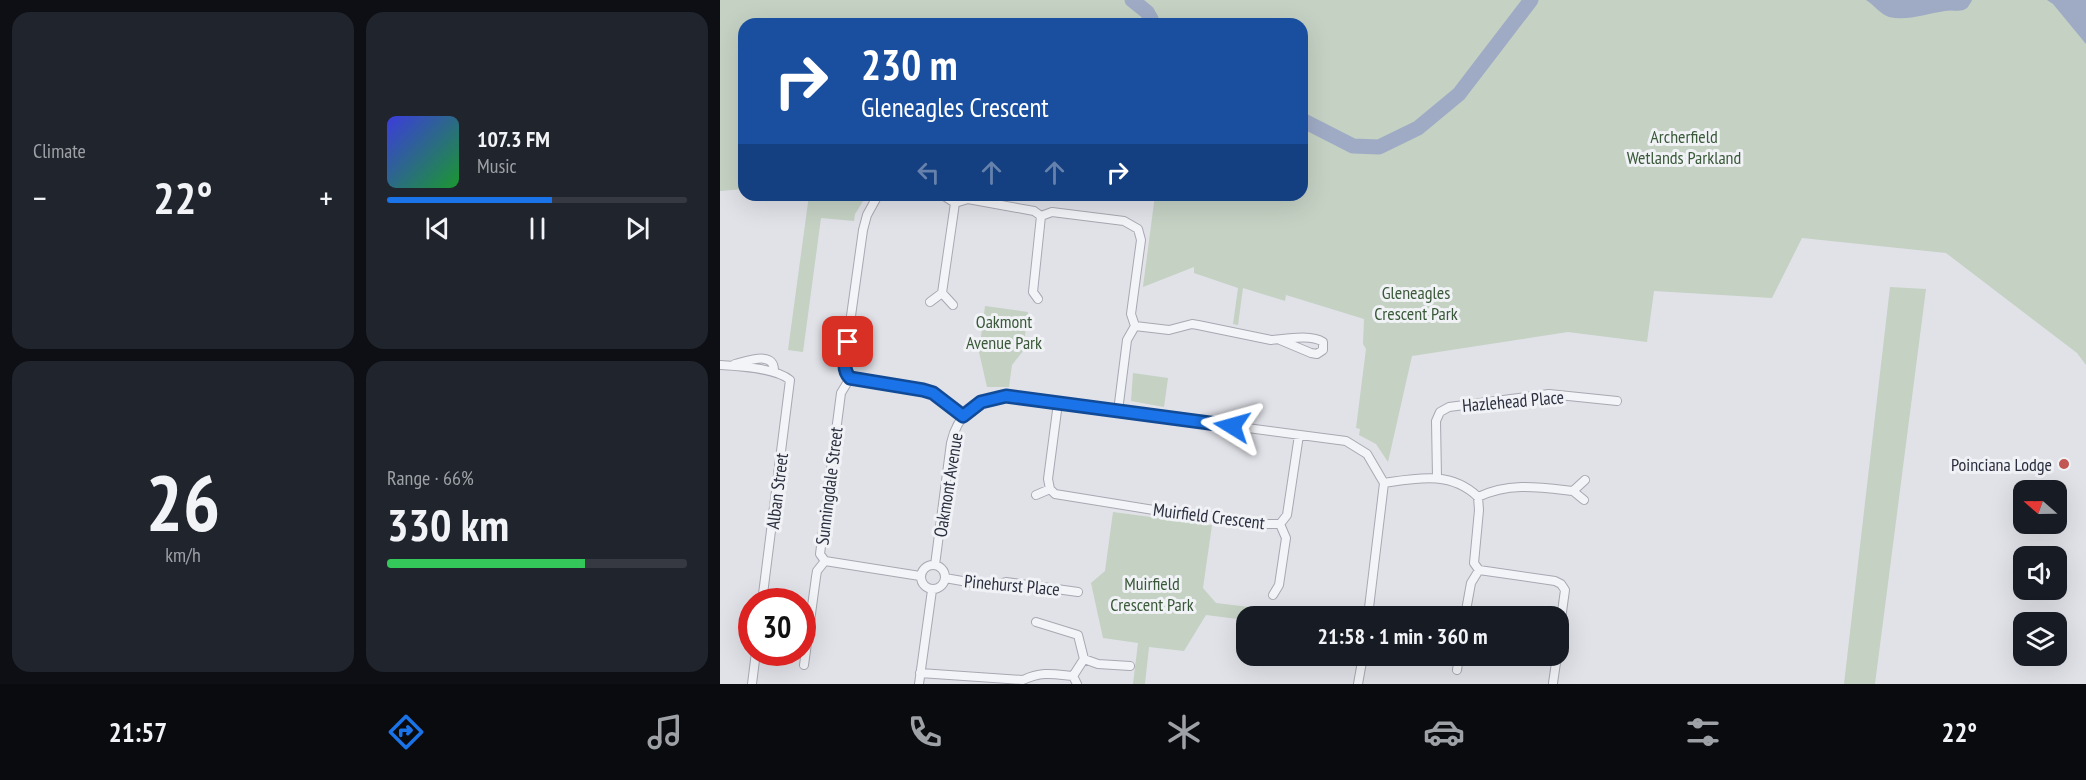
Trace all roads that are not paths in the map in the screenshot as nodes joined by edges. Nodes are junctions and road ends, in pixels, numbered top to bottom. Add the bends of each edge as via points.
1 (874, 201) edge
2 (952, 201) edge
3 (964, 201) edge
4 (974, 201) edge
5 (1000, 201) edge
6 (955, 203) junction
7 (1000, 205) junction
8 (1041, 216) junction
9 (942, 293) junction
10 (1038, 299) dead end
11 (930, 302) dead end
12 (953, 305) dead end
13 (1136, 326) junction
14 (1280, 340) junction
15 (720, 365) edge
16 (730, 366) junction
17 (774, 372) junction
18 (850, 378) junction
19 (1617, 401) dead end
20 (1058, 403) junction
21 (1118, 411) junction
22 (963, 416) junction
23 (1299, 435) junction
24 (1437, 477) junction
25 (1585, 480) dead end
26 (1384, 483) junction
27 (1050, 489) junction
28 (1573, 491) junction
29 (1036, 495) dead end
30 (1478, 497) junction
31 (1584, 500) dead end
32 (1280, 524) junction
33 (825, 561) junction
34 (935, 565) junction
35 (1479, 570) junction
36 (920, 576) junction
37 (945, 578) junction
38 (764, 588) edge
39 (814, 588) edge
40 (932, 590) junction
41 (1078, 592) dead end
42 (1273, 595) dead end
43 (1369, 606) edge
44 (1467, 606) edge
45 (1563, 606) edge
46 (1036, 622) dead end
47 (1084, 659) junction
48 (754, 666) edge
49 (1130, 666) dead end
50 (1361, 666) edge
51 (1458, 666) edge
52 (1556, 666) edge
53 (1457, 670) dead end
54 (920, 673) junction
55 (1075, 680) edge
56 (1553, 683) edge
57 (752, 684) edge
58 (919, 684) edge
59 (1359, 684) edge

1 - 18 street via 863,230 844,366
2 - 6 street
3 - 6 street
4 - 7 street
5 - 7 street
6 - 9 street
7 - 8 street via 1034,211
8 - 10 street via 1033,292
8 - 13 street via 1052,212 1124,221 1138,229 1141,240 1131,314
9 - 11 street
9 - 12 street
13 - 14 street via 1169,330 1192,324
13 - 21 street via 1127,340
14 - 14 street via 1318,339 1323,342 1323,350 1311,353
15 - 16 street
16 - 17 street
16 - 17 street via 765,358 774,365
17 - 38 street, Alban Street via 790,380
18 - 22 street via 933,393
18 - 33 street, Sunningdale Street via 842,393 831,465 820,554
19 - 24 street, Hazlehead Place via 1549,394 1449,407 1440,412 1436,421
20 - 21 street, Oakmont Avenue
20 - 22 street, Oakmont Avenue via 998,397 981,402
20 - 27 street
21 - 23 street, Oakmont Avenue
22 - 34 street, Oakmont Avenue via 951,443
23 - 26 street, Oakmont Avenue via 1346,441 1367,454
23 - 32 street, Muirfield Crescent via 1287,515
24 - 26 street
24 - 30 street via 1463,484
25 - 28 street
26 - 43 street
27 - 29 street
27 - 32 street, Muirfield Crescent via 1065,497
28 - 30 street via 1516,486 1491,490
28 - 31 street
30 - 35 street via 1474,563
32 - 42 street via 1286,538 1279,585
33 - 36 street
33 - 39 street, Sunningdale Street via 817,571
34 - 36 street via 927,566
34 - 37 street via 942,568
35 - 44 street via 1470,583
35 - 45 street via 1555,581 1565,590
36 - 40 street via 922,583
37 - 40 street via 942,585
37 - 41 street, Pinehurst Place via 991,586 1006,582
40 - 54 street
46 - 47 street via 1078,635
47 - 49 street
47 - 55 street
48 - 57 street
50 - 59 street
51 - 53 street
52 - 56 street
54 - 55 street via 1023,680 1048,673
54 - 58 street

